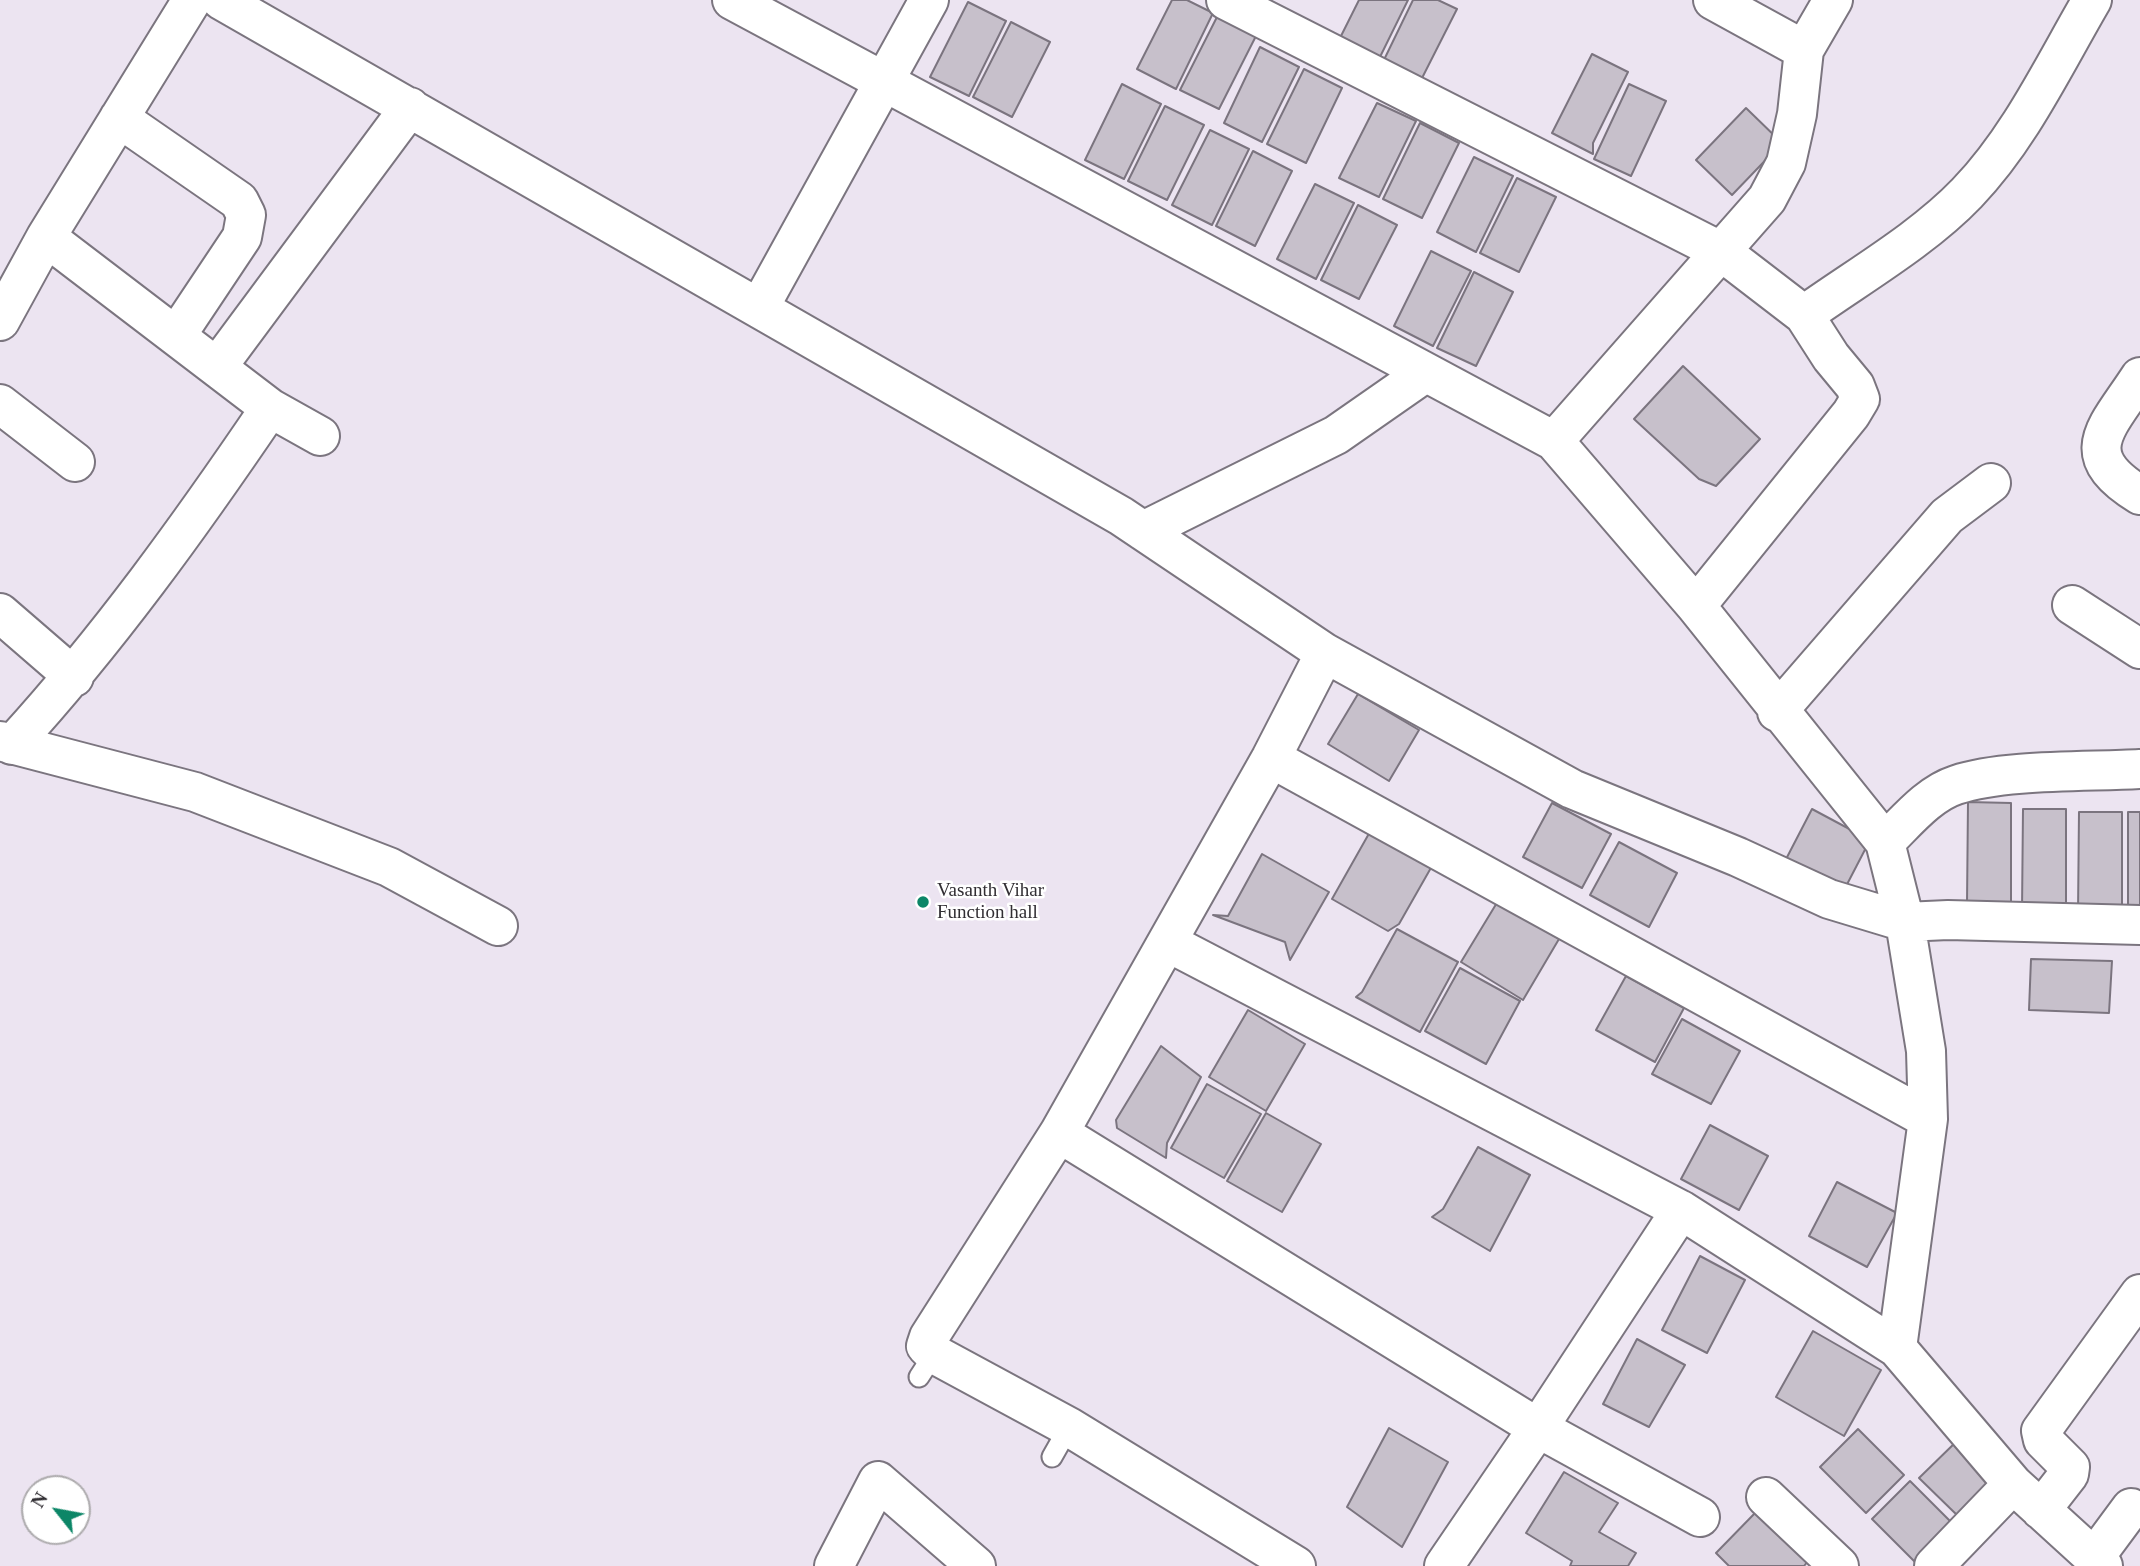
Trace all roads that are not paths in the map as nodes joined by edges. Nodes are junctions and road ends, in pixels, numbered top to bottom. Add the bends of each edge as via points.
1 (192, 0) edge
2 (221, 0) edge
3 (732, 0) edge
4 (929, 0) edge
5 (1226, 0) edge
6 (1713, 0) edge
7 (1833, 0) edge
8 (2092, 0) edge
9 (1804, 50) junction
10 (883, 82) junction
11 (410, 107) junction
12 (119, 118) junction
13 (46, 237) junction
14 (1722, 252) junction
15 (759, 308) junction
16 (1804, 315) junction
17 (0, 321) edge
18 (177, 336) junction
19 (217, 367) junction
20 (1425, 373) junction
21 (2140, 377) edge
22 (0, 404) edge
23 (270, 408) junction
24 (320, 436) dead end
25 (1554, 441) junction
26 (75, 462) dead end
27 (1991, 483) dead end
28 (2140, 495) edge
29 (1143, 531) junction
30 (2072, 605) dead end
31 (1696, 606) junction
32 (0, 613) edge
33 (2140, 649) edge
34 (1325, 653) junction
35 (74, 677) junction
36 (1777, 712) junction
37 (6, 743) edge
38 (1271, 758) junction
39 (2140, 769) edge
40 (1885, 842) junction
41 (1906, 922) junction
42 (2140, 925) edge
43 (498, 926) dead end
44 (1167, 942) junction
45 (1928, 1119) junction
46 (1059, 1133) junction
47 (1681, 1210) junction
48 (2140, 1294) edge
49 (1896, 1348) junction
50 (1538, 1428) junction
51 (2013, 1484) junction
52 (1766, 1497) dead end
53 (2131, 1508) dead end
54 (2041, 1510) junction
55 (1700, 1517) dead end
56 (2098, 1562) edge
57 (834, 1566) edge
58 (976, 1566) edge
59 (1296, 1566) edge
60 (1444, 1566) edge
61 (1839, 1566) edge
62 (1934, 1566) edge

1 - 12 street
2 - 11 street
3 - 10 street
4 - 10 street
5 - 14 street
6 - 9 street
7 - 9 street
8 - 16 street via 2004,152 1966,194 1930,226
9 - 14 street via 1786,163 1767,198
10 - 15 street
10 - 20 street
11 - 15 street
11 - 19 street
12 - 13 street
12 - 18 street via 239,201 246,215 242,237
13 - 17 street
13 - 18 street
14 - 16 street
14 - 25 street
15 - 29 street
16 - 31 street via 1860,399
18 - 19 street
19 - 23 street
20 - 25 street
20 - 29 street via 1336,435
21 - 28 street via 2101,438 2102,462 2116,480
22 - 26 street
23 - 24 street
23 - 35 street via 175,547
25 - 31 street
27 - 36 street via 1947,516
29 - 34 street
30 - 33 street
31 - 36 street
32 - 35 street
34 - 38 street
34 - 41 street via 1572,789 1829,899
35 - 37 street
36 - 40 street
37 - 43 street via 195,792 389,867
38 - 44 street
38 - 45 street
39 - 40 street via 1995,777 1956,785 1934,796
40 - 41 street
41 - 42 street
41 - 45 street via 1926,1051
44 - 46 street
44 - 47 street
45 - 49 street
46 - 50 street
46 - 59 street via 929,1337 926,1366
47 - 49 street
47 - 50 street
48 - 54 street via 2041,1431 2043,1440 2070,1467
49 - 51 street
50 - 55 street
50 - 60 street
51 - 54 street
51 - 62 street
52 - 61 street
53 - 56 street
54 - 56 street
57 - 58 street via 877,1481

